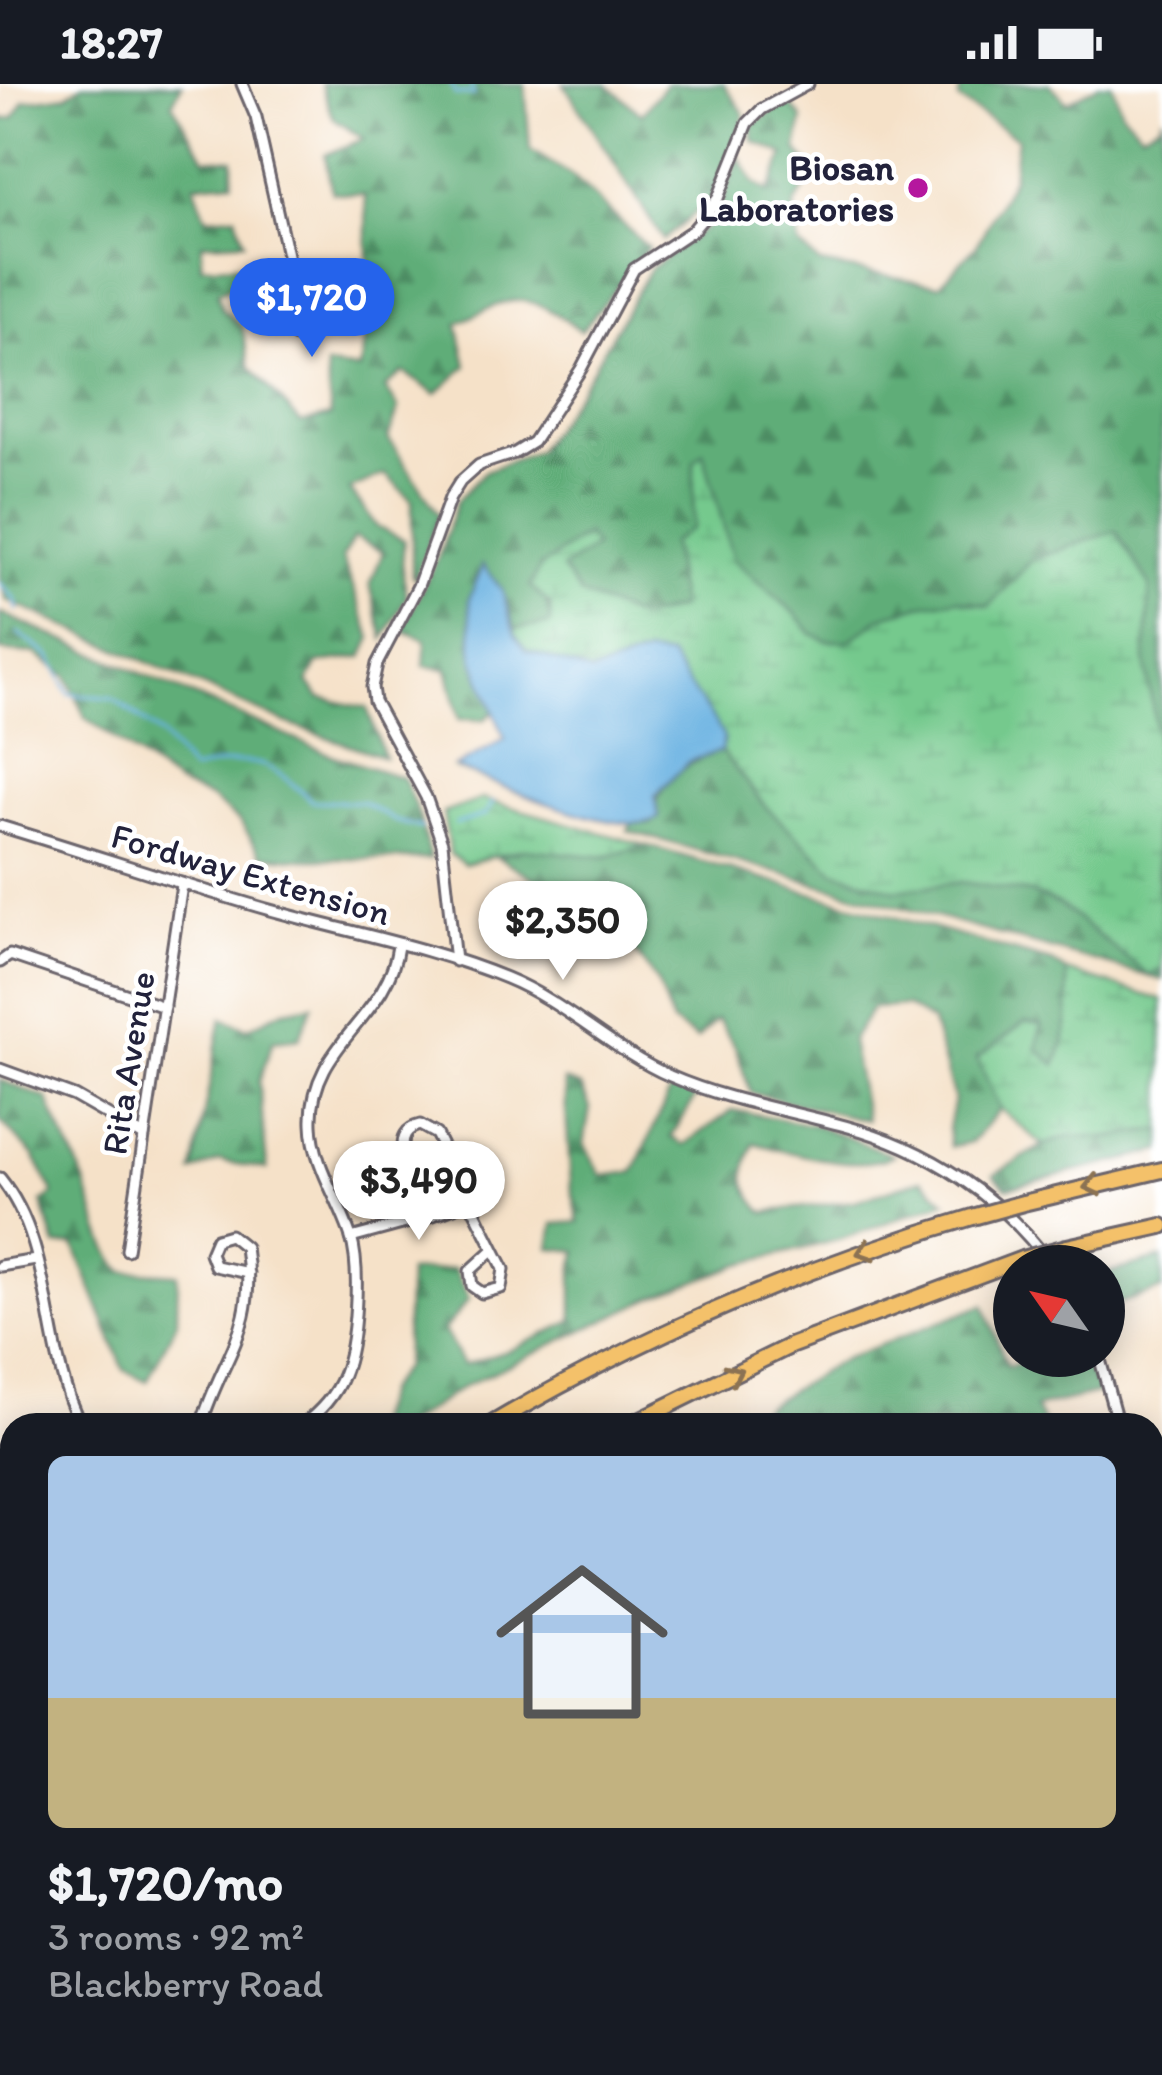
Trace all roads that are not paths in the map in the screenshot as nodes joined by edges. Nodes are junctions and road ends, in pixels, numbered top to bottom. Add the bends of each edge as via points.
1 (242, 84) edge
2 (808, 84) edge
3 (298, 304) dead end
4 (0, 826) edge
5 (182, 885) junction
6 (398, 946) junction
7 (455, 961) junction
8 (0, 962) edge
9 (164, 1006) junction
10 (0, 1069) edge
11 (144, 1136) junction
12 (444, 1150) junction
13 (1162, 1171) edge
14 (0, 1178) edge
15 (470, 1201) junction
16 (1162, 1226) edge
17 (351, 1238) junction
18 (1033, 1245) edge
19 (494, 1249) junction
20 (127, 1250) dead end
21 (36, 1260) junction
22 (0, 1266) edge
23 (248, 1273) junction
24 (1105, 1377) edge
25 (76, 1413) edge
26 (206, 1413) edge
27 (315, 1413) edge
28 (512, 1413) edge
29 (653, 1413) edge
30 (1115, 1413) edge

1 - 3 street
2 - 7 street via 762,109 705,216 634,269 533,442 460,482 377,664 374,701 442,843
4 - 5 street, Fordway Extension
5 - 6 street, Fordway Extension
5 - 9 street, Rita Avenue
6 - 7 street, Fordway Extension
6 - 17 street via 386,986 329,1056 313,1099 317,1156
7 - 18 street, Fordway Extension via 533,991 672,1077 910,1149 991,1200
8 - 9 street via 10,955
9 - 11 street, Rita Avenue
10 - 11 street via 74,1096
11 - 20 street, Rita Avenue
12 - 12 street via 427,1126 412,1127 403,1139 416,1160
12 - 15 street
13 -> 28 highway, bridge via 845,1258 722,1307
14 - 21 street via 21,1210
15 - 17 street
15 - 19 street
29 -> 16 highway, bridge via 790,1346 1022,1258
17 - 27 street via 347,1363
19 - 19 street via 470,1270 482,1293 505,1281
21 - 22 street
21 - 25 street
23 - 23 street via 241,1240 216,1239 215,1266
23 - 26 street via 241,1337
24 - 30 street

